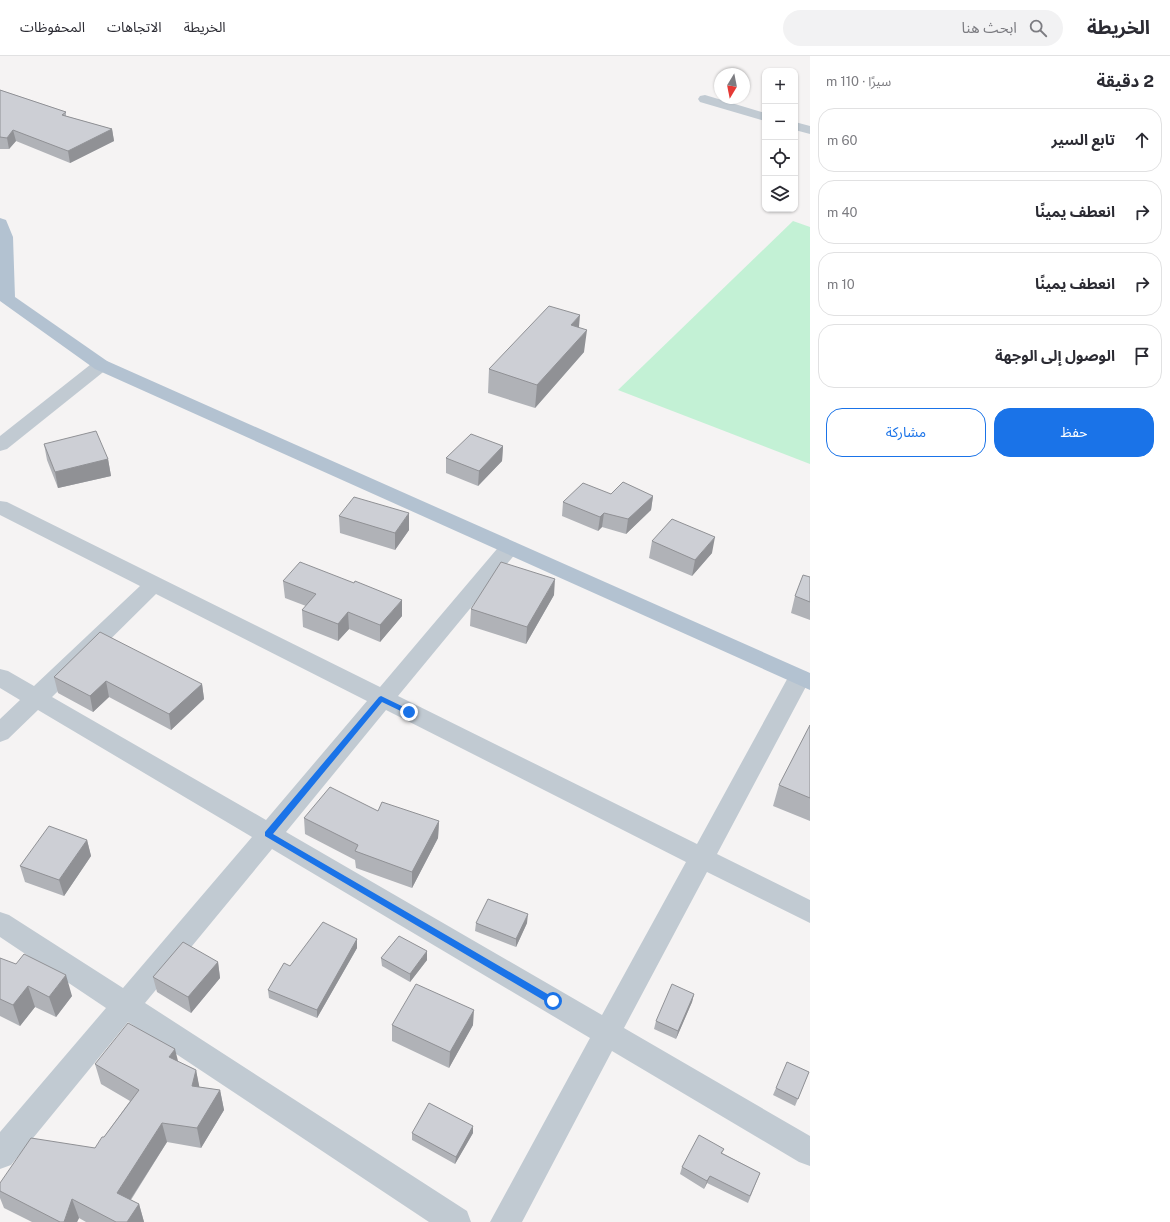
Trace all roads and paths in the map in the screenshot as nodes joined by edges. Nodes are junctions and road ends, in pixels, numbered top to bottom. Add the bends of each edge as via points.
1 (705, 99) dead end
2 (762, 116) edge
3 (798, 127) edge
4 (810, 130) edge
5 (0, 223) edge
6 (101, 366) junction
7 (0, 445) edge
8 (0, 507) edge
9 (509, 548) junction
10 (154, 584) junction
11 (0, 677) edge
12 (805, 680) edge
13 (36, 698) junction
14 (381, 698) junction
15 (0, 733) edge
16 (268, 834) junction
17 (701, 858) junction
18 (810, 912) edge
19 (0, 923) edge
20 (125, 1005) junction
21 (607, 1033) junction
22 (810, 1152) edge
23 (0, 1155) edge
24 (456, 1222) edge
25 (505, 1222) edge

1 - 2 street
3 - 4 street
5 - 6 main road via 5,237 8,299
6 - 7 street
6 - 9 main road
8 - 10 street
9 - 12 main road
9 - 14 street
10 - 13 street
10 - 14 street
11 - 13 street
12 - 17 street
13 - 15 street
13 - 16 street
14 - 16 street
14 - 17 street
16 - 20 street
16 - 21 street
17 - 18 street
17 - 21 street
19 - 20 street
20 - 23 street
20 - 24 street
21 - 22 street
21 - 25 street

